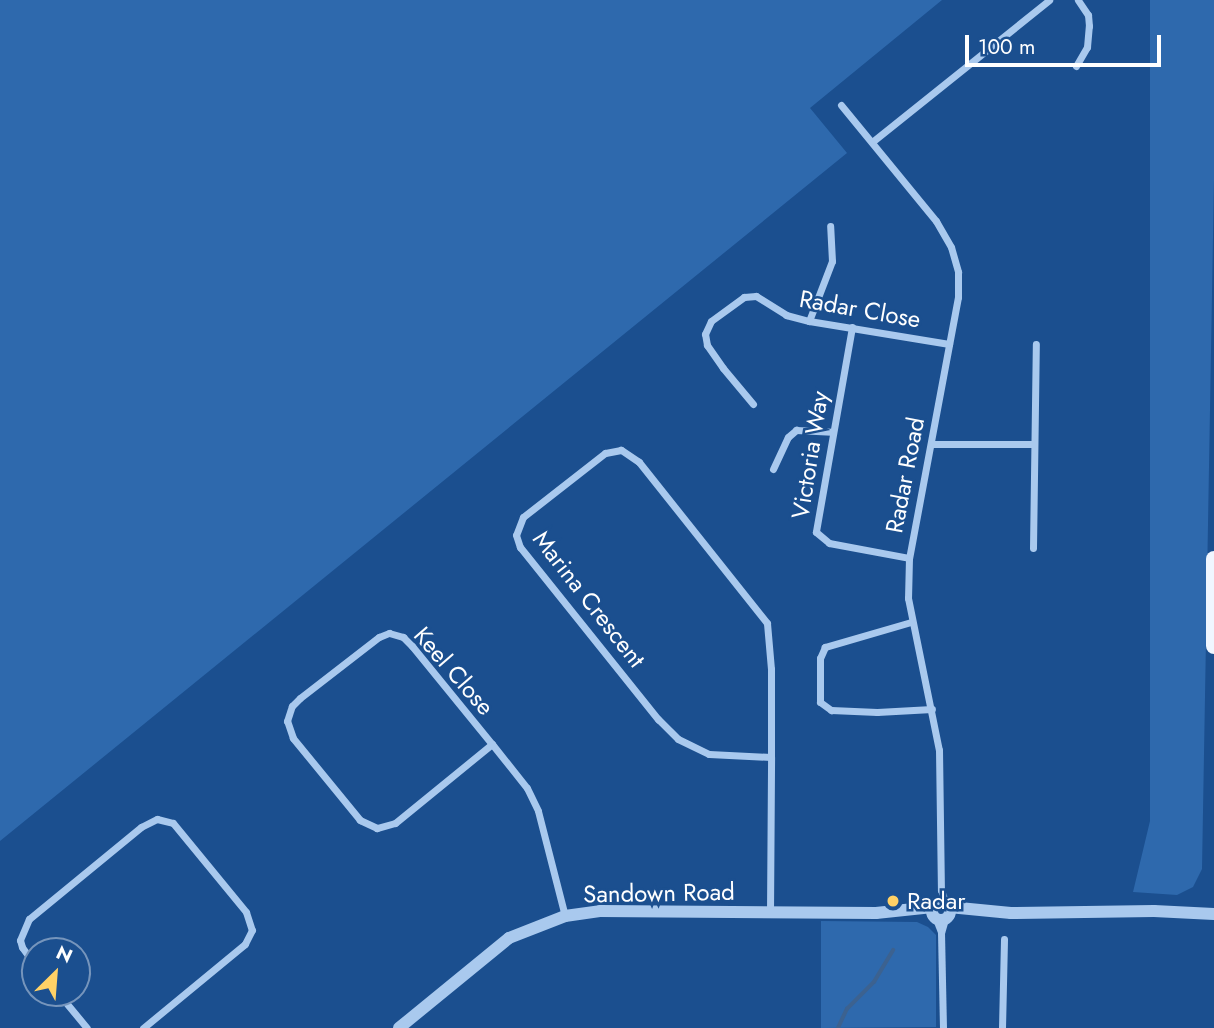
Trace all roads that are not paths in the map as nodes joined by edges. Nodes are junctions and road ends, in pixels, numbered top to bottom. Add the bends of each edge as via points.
1 (1049, 0) edge
2 (1078, 0) edge
3 (1076, 66) dead end
4 (841, 105) dead end
5 (872, 142) junction
6 (830, 226) dead end
7 (809, 321) junction
8 (852, 327) junction
9 (949, 344) junction
10 (1036, 344) dead end
11 (753, 404) dead end
12 (831, 432) junction
13 (931, 444) junction
14 (1034, 444) junction
15 (773, 469) dead end
16 (1033, 548) dead end
17 (909, 558) junction
18 (1214, 559) edge
19 (911, 622) junction
20 (1214, 646) edge
21 (932, 709) junction
22 (492, 744) junction
23 (771, 757) junction
24 (941, 911) junction
25 (770, 913) junction
26 (1214, 914) edge
27 (565, 916) junction
28 (21, 937) edge
29 (1003, 939) dead end
30 (69, 1007) edge
31 (405, 1026) edge
32 (86, 1028) edge
33 (143, 1028) edge
34 (943, 1028) edge
35 (1002, 1028) edge

1 - 5 street
2 - 3 street via 1089,26 1087,47
4 - 5 street, Radar Road
5 - 9 street, Radar Road via 936,221 951,247 959,284
6 - 7 street via 832,261
7 - 8 street, Radar Close
7 - 11 street, Radar Close via 749,296 737,300 707,326 707,345
8 - 9 street, Radar Close
8 - 12 street, Victoria Way
9 - 13 street, Radar Road
10 - 14 street
12 - 15 street via 796,430
12 - 17 street, Victoria Way via 815,528 818,537 842,547
13 - 14 street
13 - 17 street, Radar Road
14 - 16 street
17 - 19 street, Radar Road
18 - 20 main road
19 - 21 street, Radar Road
19 - 21 street via 825,647 820,658 820,702 831,710
21 - 24 street, Radar Road via 939,750
22 - 22 street, Keel Close via 412,646 396,634 379,637 300,698 287,721 293,738 360,820 377,828 394,823
22 - 27 street, Keel Close via 534,799
23 - 23 street, Marina Crescent via 767,623 639,462 626,452 610,450 529,510 517,529 520,547 678,739 709,754
23 - 25 street, Marina Crescent
24 - 25 street, Sandown Road
24 - 26 street, Sandown Road
24 - 34 street, Radar Road
25 - 27 street, Sandown Road via 600,911
27 - 31 street, Sandown Road via 509,938
28 - 33 street via 29,919 141,827 157,819 173,823 246,912 252,930 245,944
29 - 35 street
30 - 32 street

